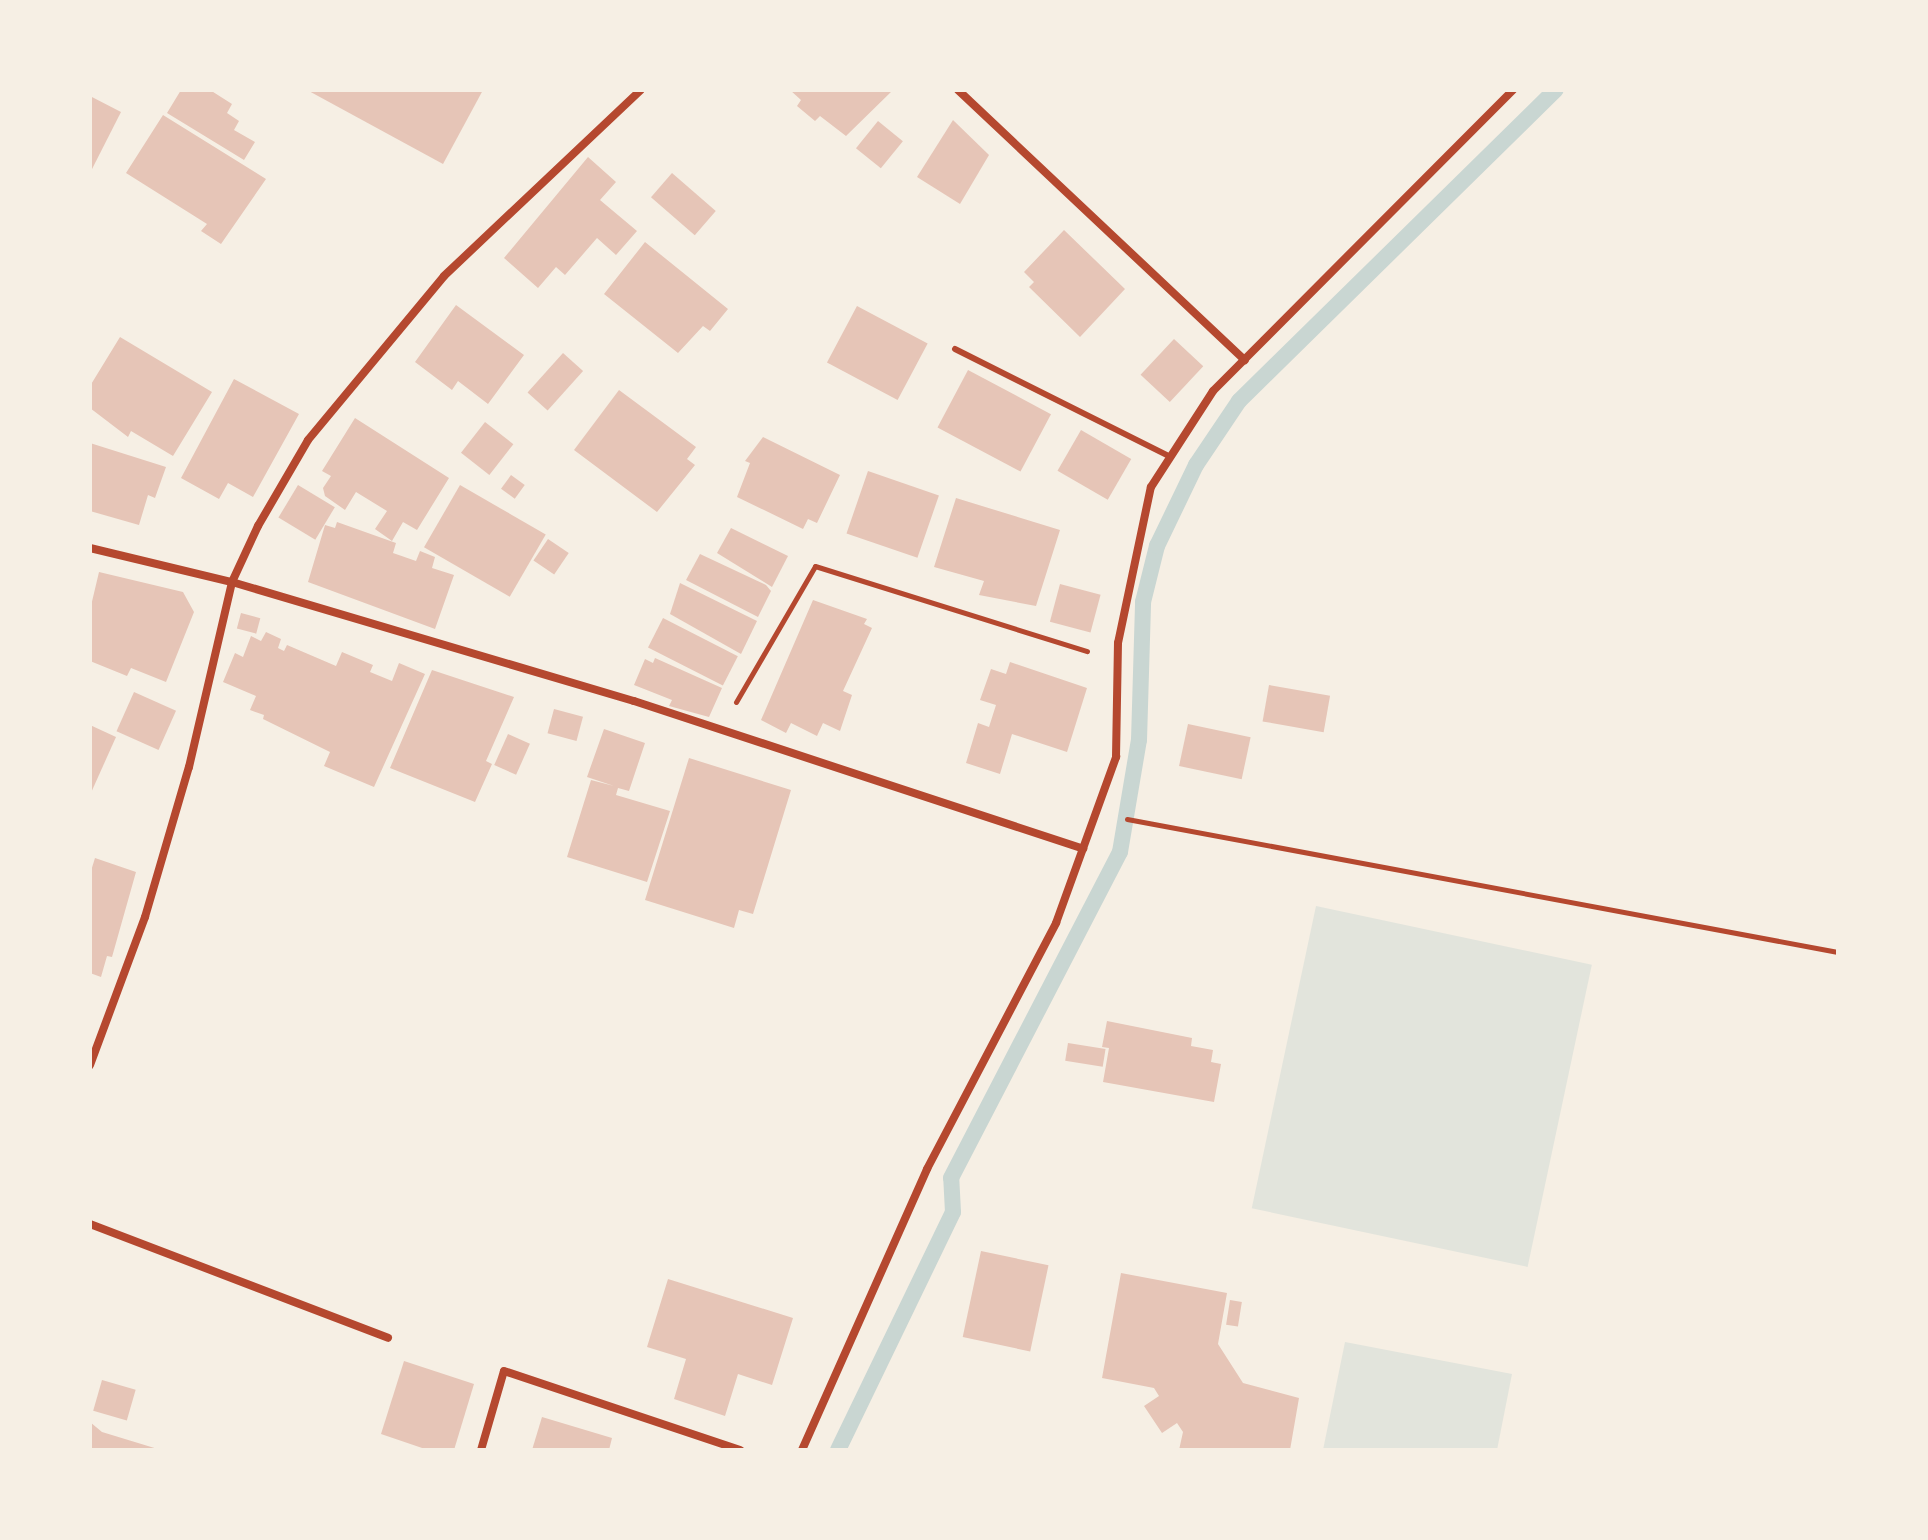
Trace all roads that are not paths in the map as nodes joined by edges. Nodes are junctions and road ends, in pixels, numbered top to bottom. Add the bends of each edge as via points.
1 (641, 90) edge
2 (958, 90) edge
3 (1513, 90) edge
4 (955, 349) dead end
5 (1245, 360) junction
6 (1171, 457) junction
7 (90, 548) edge
8 (232, 582) junction
9 (1083, 849) junction
10 (90, 1065) edge
11 (90, 1224) edge
12 (388, 1338) dead end
13 (481, 1450) edge
14 (740, 1450) edge
15 (802, 1450) edge

1 - 8 street via 444,276 362,370 308,440
2 - 5 street
3 - 5 street
4 - 6 lane
5 - 6 street via 1213,391
6 - 9 street via 1151,487 1118,661 1116,757
7 - 8 street
8 - 9 street via 720,730
8 - 10 street via 189,767 149,902
9 - 15 street via 1056,923 927,1169
11 - 12 street
13 - 14 street via 504,1371

